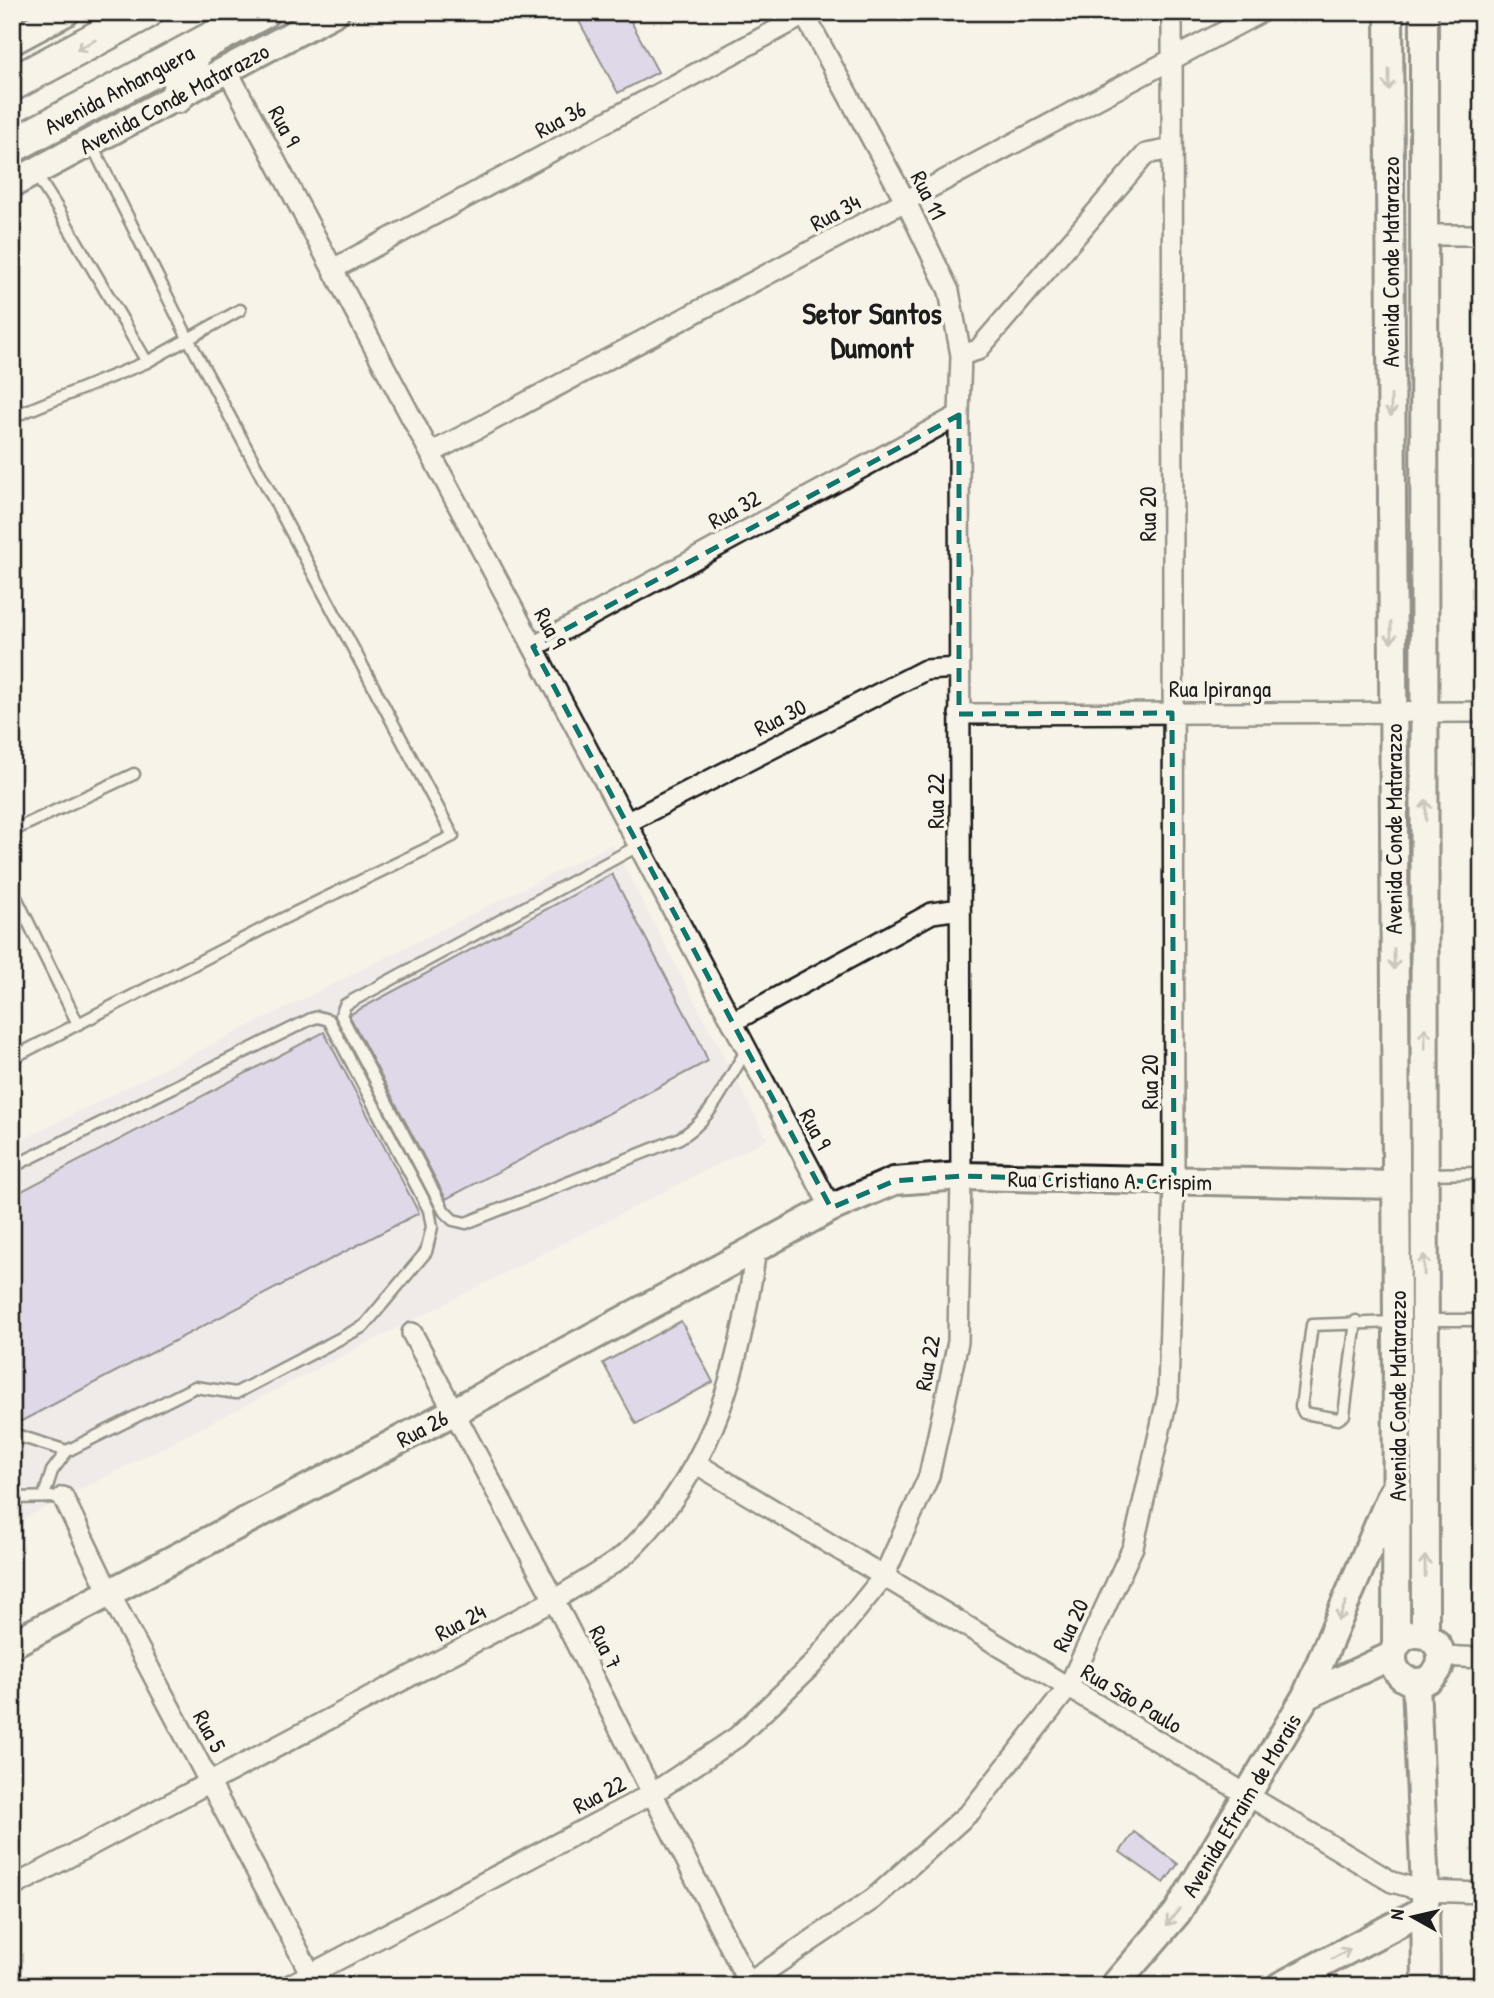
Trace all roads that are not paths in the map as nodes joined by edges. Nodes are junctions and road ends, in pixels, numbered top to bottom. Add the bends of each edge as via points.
1 (66, 12) edge
2 (146, 12) edge
3 (262, 12) edge
4 (335, 12) edge
5 (1172, 12) edge
6 (1261, 12) edge
7 (1389, 12) edge
8 (1424, 12) edge
9 (806, 13) edge
10 (12, 41) edge
11 (196, 48) junction
12 (1172, 61) junction
13 (228, 69) junction
14 (12, 84) edge
15 (177, 96) junction
16 (91, 142) junction
17 (12, 146) edge
18 (1172, 149) junction
19 (23, 178) edge
20 (906, 202) junction
21 (1424, 235) junction
22 (1482, 235) edge
23 (333, 269) junction
24 (240, 310) dead end
25 (189, 340) junction
26 (961, 355) junction
27 (147, 362) junction
28 (959, 415) junction
29 (12, 416) edge
30 (431, 453) junction
31 (533, 647) junction
32 (959, 668) junction
33 (1392, 712) junction
34 (1426, 712) junction
35 (1482, 712) edge
36 (1172, 713) junction
37 (960, 714) junction
38 (134, 774) dead end
39 (626, 823) junction
40 (12, 831) edge
41 (638, 846) junction
42 (12, 889) edge
43 (960, 909) junction
44 (732, 1022) junction
45 (78, 1024) junction
46 (747, 1050) junction
47 (12, 1058) edge
48 (12, 1167) edge
49 (1482, 1173) edge
50 (1425, 1174) junction
51 (961, 1176) junction
52 (1174, 1182) junction
53 (1396, 1185) junction
54 (831, 1208) junction
55 (756, 1248) junction
56 (1424, 1320) junction
57 (1482, 1320) edge
58 (1356, 1321) junction
59 (1397, 1322) junction
60 (412, 1333) dead end
61 (453, 1412) junction
62 (16, 1435) dead end
63 (67, 1451) junction
64 (697, 1464) junction
65 (1397, 1480) junction
66 (53, 1496) junction
67 (12, 1498) edge
68 (884, 1576) junction
69 (109, 1592) junction
70 (554, 1600) junction
71 (1425, 1635) junction
72 (12, 1644) edge
73 (1394, 1651) junction
74 (1442, 1656) junction
75 (1482, 1658) edge
76 (1416, 1683) junction
77 (1068, 1688) junction
78 (1306, 1696) junction
79 (210, 1782) junction
80 (653, 1793) junction
81 (1248, 1796) junction
82 (12, 1887) edge
83 (1482, 1893) edge
84 (1425, 1900) junction
85 (314, 1980) edge
86 (747, 1985) edge
87 (288, 1986) edge
88 (1114, 1986) edge
89 (1280, 1986) edge
90 (1426, 1986) edge

1 - 10 street
2 -> 14 highway
3 - 11 highway, Avenida Anhanguera
4 - 13 street, Avenida Conde Matarazzo
5 - 12 street, Rua 20
6 - 12 street, Rua 34
7 -> 33 street, Avenida Conde Matarazzo
8 - 21 street, Avenida Conde Matarazzo
9 - 20 street, Rua 11
9 - 23 street, Rua 36
11 - 15 highway
11 - 17 highway, Avenida Anhanguera
12 - 18 street, Rua 20
12 - 20 street, Rua 34
13 - 15 street, Avenida Conde Matarazzo
13 - 23 street, Rua 9
15 - 16 street, Avenida Conde Matarazzo
16 - 19 street, Avenida Conde Matarazzo
16 - 25 lane
18 - 26 street via 1146,154 978,350
18 - 36 street, Rua 20
19 - 27 lane via 56,206
20 - 26 street, Rua 11 via 949,291
20 - 30 street, Rua 34
21 - 22 street
21 - 34 street, Avenida Conde Matarazzo
23 - 30 street, Rua 9
24 - 25 lane
25 - 27 lane
25 - 45 lane via 453,836
26 - 28 street, Rua 11
27 - 29 lane
28 - 31 street, Rua 32
28 - 32 street, Rua 22
30 - 31 street, Rua 9
31 - 39 street, Rua 9
32 - 37 street, Rua 22
32 - 39 street, Rua 30 via 925,670
33 - 34 street, Rua Ipiranga
33 - 36 street, Rua Ipiranga
33 -> 53 street, Avenida Conde Matarazzo
34 - 35 street, Rua Ipiranga
50 -> 34 street, Avenida Conde Matarazzo
36 - 37 street, Rua Ipiranga
36 - 52 street, Rua 20
37 - 43 street, Rua 22
38 - 40 lane
39 - 41 street, Rua 9
41 - 44 street, Rua 9
41 - 46 lane via 342,1010 444,1211 453,1220 466,1223 692,1132 703,1122
42 - 45 lane
43 - 44 street via 932,913
43 - 51 street, Rua 22
44 - 46 street, Rua 9
45 - 47 lane
46 - 54 street, Rua 9
48 - 63 lane via 318,1017 329,1020 429,1210 432,1227 426,1252 364,1326 236,1393 195,1387
49 - 50 lane
56 -> 50 street, Avenida Conde Matarazzo
51 - 52 street, Rua Cristiano A. Crispim
51 - 54 street, Rua Cristiano A. Crispim via 894,1181
51 - 68 street, Rua 22 via 958,1342 929,1476
52 - 53 street, Rua Cristiano A. Crispim
52 - 77 street, Rua 20 via 1168,1395 1133,1547
53 - 59 street, Avenida Conde Matarazzo
54 - 55 street, Rua 26
55 - 61 street, Rua 26
55 - 64 street, Rua 24 via 747,1317 722,1410
56 - 57 lane
56 - 59 street
71 -> 56 street, Avenida Conde Matarazzo
58 - 58 lane via 1344,1415 1338,1419 1304,1413 1311,1326
58 - 59 lane
59 - 65 street, Avenida Conde Matarazzo
60 - 61 street, Rua 7
61 - 69 street, Rua 26
61 - 70 street, Rua 7
62 - 63 lane
63 - 66 lane via 52,1471
64 - 68 street, Rua São Paulo
64 - 70 street, Rua 24 via 629,1551
65 - 73 street, Avenida Conde Matarazzo
65 -> 78 street
66 - 67 lane
66 - 69 street, Rua 5
68 - 77 street, Rua São Paulo
68 - 80 street, Rua 22 via 813,1664 737,1737
69 - 72 street, Rua 26
69 - 79 street, Rua 5
70 - 79 street, Rua 24
70 - 80 street, Rua 7
71 - 73 street via 1412,1634
71 - 74 street
73 - 76 street via 1394,1668
73 - 78 street, Avenida Efraim de Morais
74 - 75 street
74 - 76 street via 1430,1680
76 - 84 street
77 - 81 street, Rua São Paulo
77 - 86 street, Rua 20 via 971,1811 873,1899
78 - 81 street, Avenida Efraim de Morais
79 - 82 street, Rua 24
79 - 85 street, Rua 5
80 - 85 street, Rua 22
80 - 86 street, Rua 7
81 - 84 street, Rua São Paulo
81 -> 88 street, Avenida Efraim de Morais via 1177,1913
83 - 84 street, Rua São Paulo
89 -> 84 street
84 - 90 street
85 - 87 street, Rua 22

